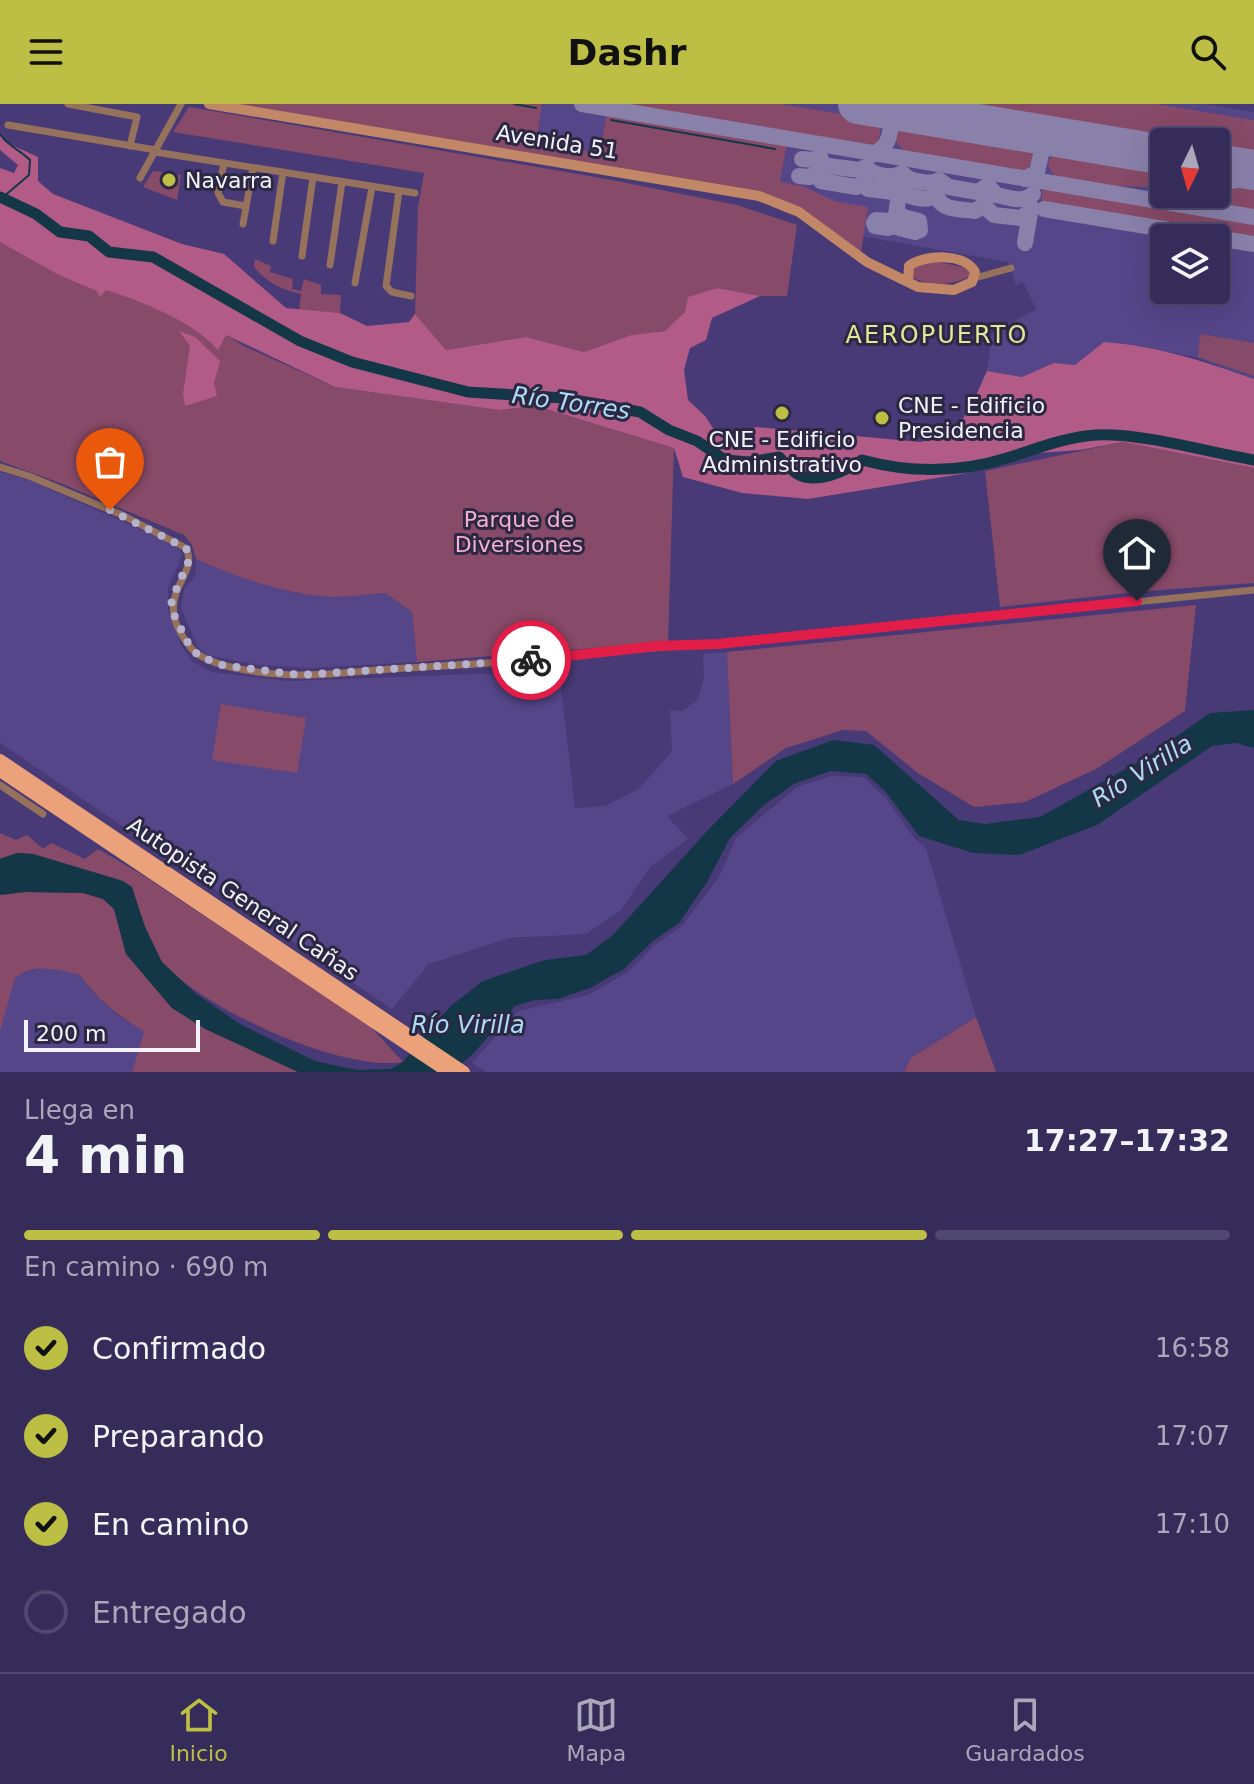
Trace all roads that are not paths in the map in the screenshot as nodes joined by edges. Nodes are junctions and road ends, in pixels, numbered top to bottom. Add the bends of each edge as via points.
1 (68, 104) edge
2 (181, 104) edge
3 (209, 104) edge
4 (8, 125) dead end
5 (130, 146) junction
6 (155, 151) junction
7 (224, 163) junction
8 (253, 168) junction
9 (283, 172) junction
10 (313, 177) junction
11 (140, 178) dead end
12 (342, 182) junction
13 (372, 187) junction
14 (399, 191) junction
15 (415, 193) dead end
16 (246, 206) junction
17 (243, 224) dead end
18 (273, 241) dead end
19 (302, 256) dead end
20 (330, 265) dead end
21 (909, 266) junction
22 (1011, 268) dead end
23 (879, 269) junction
24 (975, 278) junction
25 (908, 281) junction
26 (355, 283) dead end
27 (411, 296) dead end
28 (0, 467) edge
29 (1254, 590) edge
30 (0, 760) edge
31 (0, 771) edge
32 (0, 785) edge
33 (43, 814) dead end
34 (366, 1011) junction
35 (448, 1072) edge
36 (464, 1072) edge

1 - 5 street via 137,117
2 - 6 street
3 - 23 main road, Avenida 51 via 759,196 799,212
4 - 5 street
5 - 6 street
6 - 7 street
6 - 11 street
7 - 8 street
7 - 16 street via 218,193 223,202
8 - 9 street
8 - 16 street
9 - 10 street
9 - 18 street
10 - 12 street
10 - 19 street
12 - 13 street
12 - 20 street
13 - 14 street
13 - 26 street
14 - 15 street
14 - 27 street via 386,286
16 - 17 street
21 - 23 main road
21 - 24 main road via 923,258 950,259 972,267
21 - 25 main road
22 - 24 street, Avenida 51
23 - 25 main road, Avenida 51
24 - 25 main road, Avenida 51 via 964,287 944,290
28 - 29 street via 66,491 186,548 190,558 171,605 181,633 199,656 222,665 299,675 533,660
30 - 34 highway, Autopista General Cañas
31 - 34 highway, Autopista General Cañas
32 - 33 street
34 - 35 highway, Autopista General Cañas
34 - 36 highway, Autopista General Cañas

